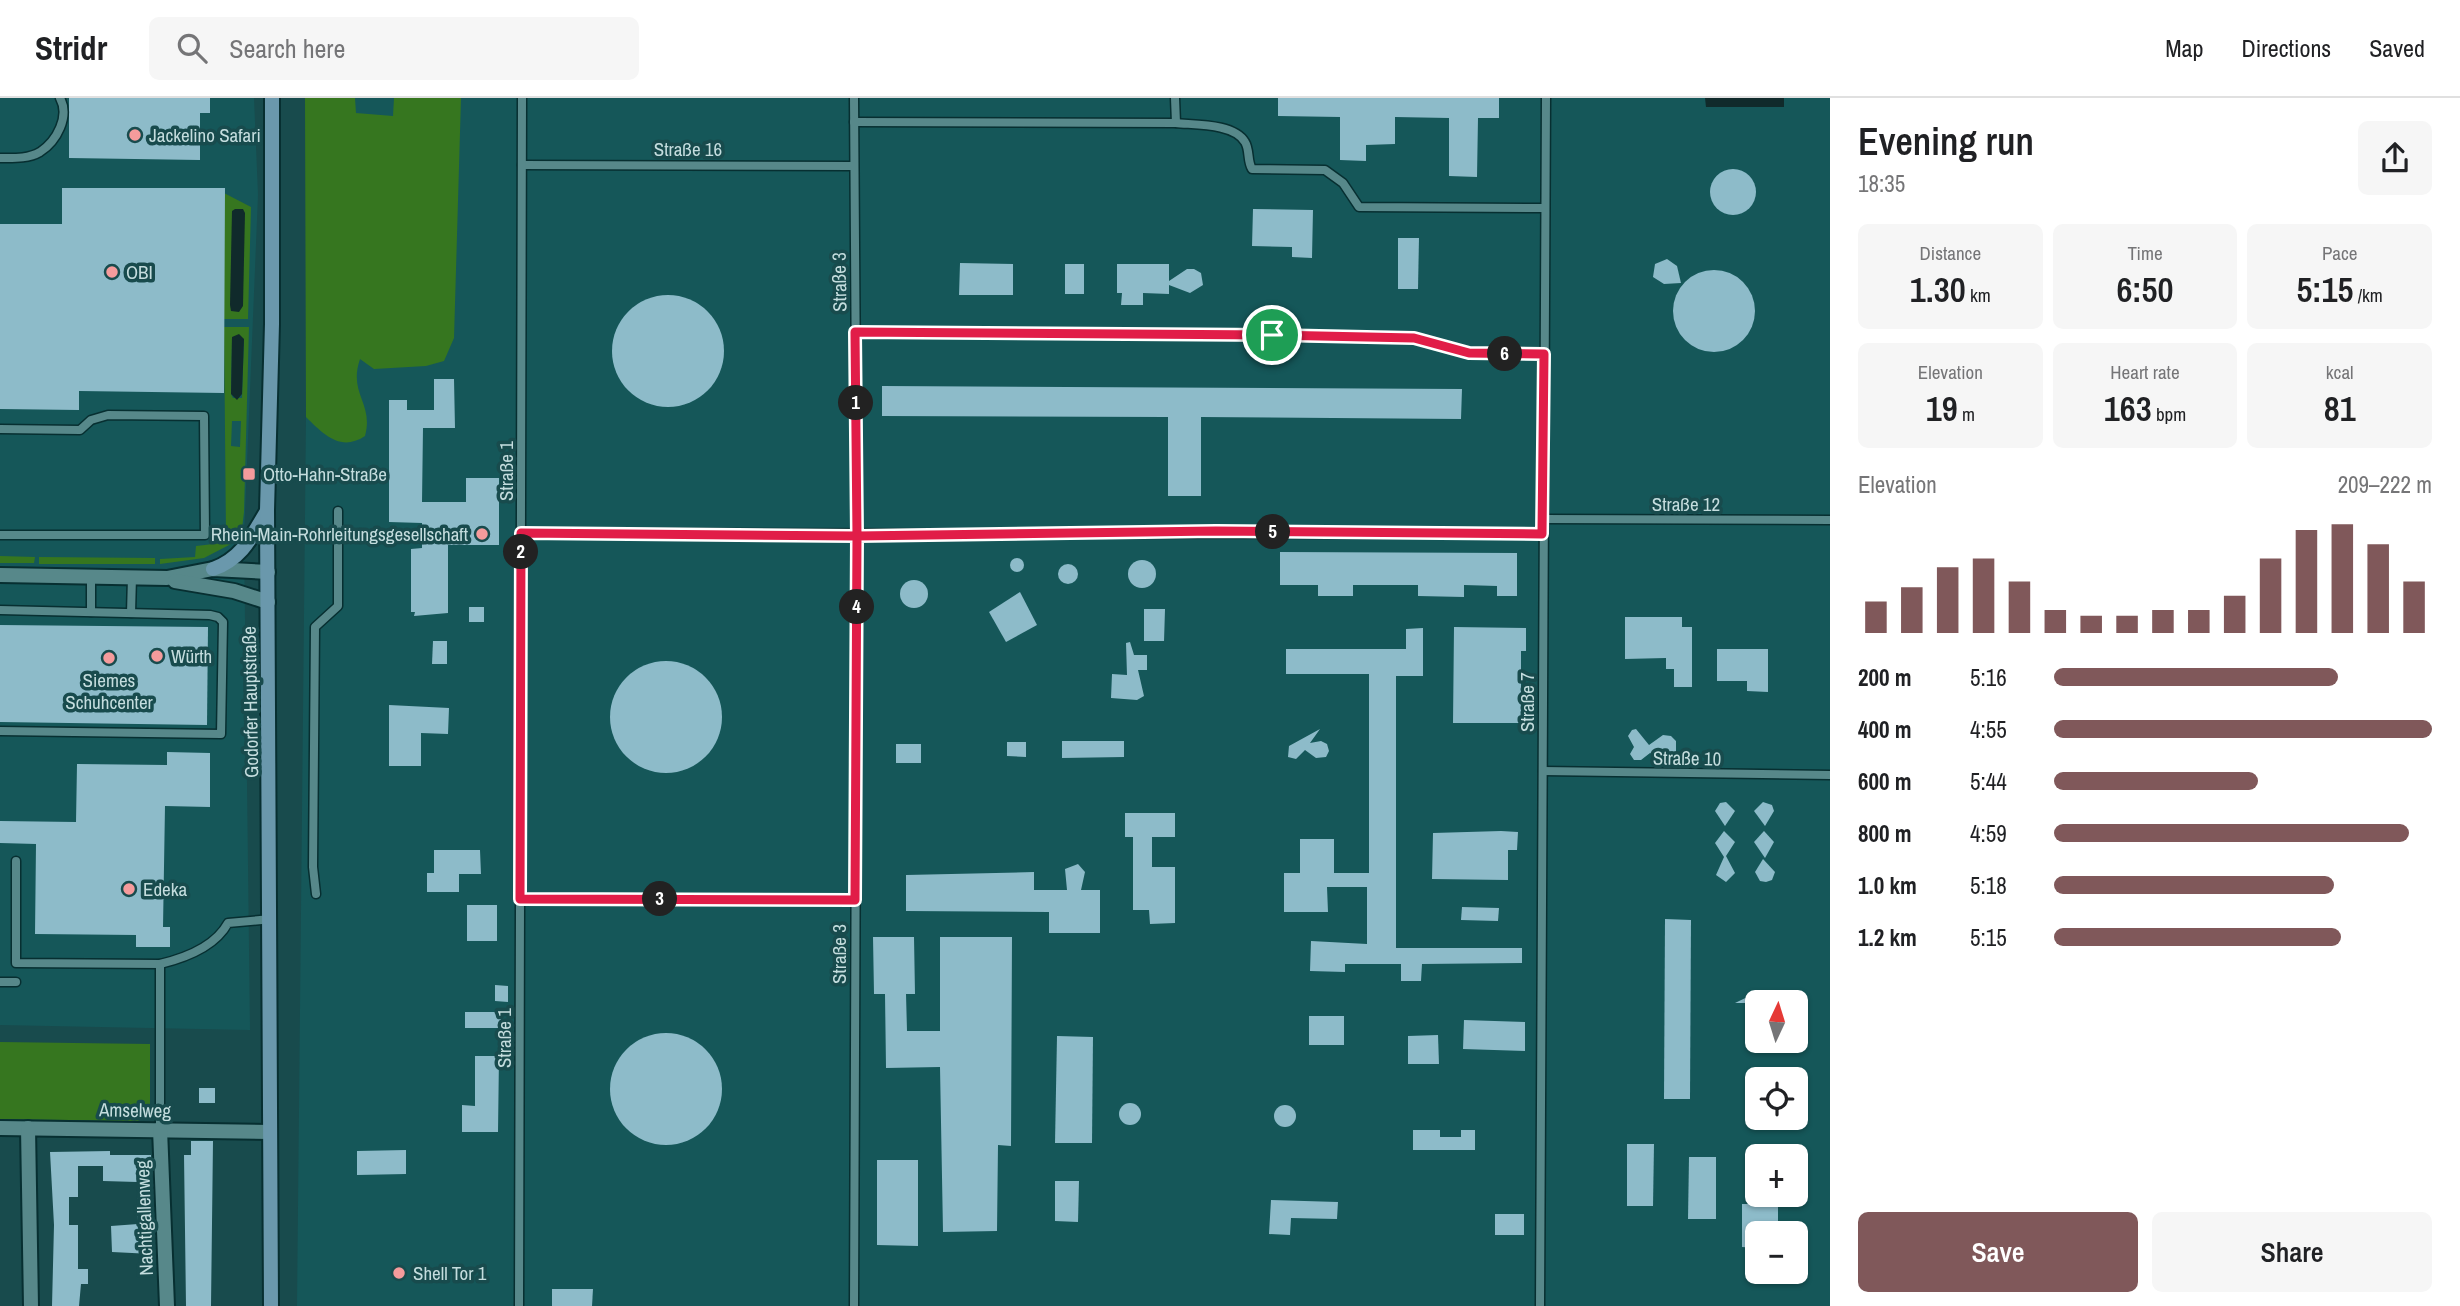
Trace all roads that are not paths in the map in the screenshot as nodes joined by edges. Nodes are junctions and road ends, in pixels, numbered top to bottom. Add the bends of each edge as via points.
1 (60, 98) edge
2 (272, 98) edge
3 (522, 98) edge
4 (854, 98) edge
5 (1175, 98) edge
6 (1546, 98) edge
7 (854, 122) junction
8 (1175, 123) junction
9 (0, 158) edge
10 (522, 165) junction
11 (853, 166) junction
12 (1545, 208) junction
13 (855, 332) junction
14 (1544, 354) junction
15 (0, 429) edge
16 (267, 510) junction
17 (338, 511) dead end
18 (1542, 519) junction
19 (1830, 520) edge
20 (521, 533) junction
21 (1542, 534) junction
22 (0, 535) edge
23 (857, 536) junction
24 (213, 569) junction
25 (268, 572) junction
26 (0, 575) edge
27 (91, 577) junction
28 (132, 577) junction
29 (167, 578) junction
30 (268, 602) junction
31 (0, 610) edge
32 (91, 612) junction
33 (131, 613) junction
34 (0, 731) edge
35 (1543, 771) junction
36 (1828, 775) edge
37 (16, 861) dead end
38 (316, 894) dead end
39 (520, 899) junction
40 (855, 900) junction
41 (272, 919) junction
42 (160, 964) junction
43 (0, 982) edge
44 (16, 982) dead end
45 (0, 1128) edge
46 (28, 1128) junction
47 (160, 1129) junction
48 (270, 1132) junction
49 (31, 1306) edge
50 (167, 1306) edge
51 (271, 1306) edge
52 (519, 1306) edge
53 (854, 1306) edge
54 (1540, 1306) edge

1 - 9 lane via 64,118 39,153
2 - 16 main road, Godorfer Hauptstraße
3 - 10 lane, Straße 1
4 - 7 lane, Straße 3
5 - 8 lane
6 - 12 lane, Straße 7
7 - 8 lane
7 - 11 lane, Straße 3
8 - 12 lane via 1236,134 1245,141 1252,169 1334,174 1359,207
10 - 11 lane, Straße 16
10 - 20 lane, Straße 1
11 - 13 lane, Straße 3
12 - 14 lane, Straße 7
13 - 14 lane via 1376,336 1414,338 1469,353
13 - 23 lane, Straße 3
14 - 18 lane, Straße 7
15 - 22 lane via 80,430 91,420 108,415 204,415 205,535
16 - 24 main road via 243,551
16 - 25 main road, Godorfer Hauptstraße
17 - 38 lane via 338,606 315,627
18 - 19 lane, Straße 12
18 - 21 lane, Straße 7
20 - 23 lane
20 - 39 lane, Straße 1
21 - 23 lane
21 - 35 lane, Straße 7
23 - 40 lane, Straße 3
24 - 25 street
24 - 29 street
25 - 30 main road, Godorfer Hauptstraße
26 - 27 street
27 - 28 street
27 - 32 lane
28 - 29 street
28 - 33 lane
29 - 30 street
30 - 41 main road, Godorfer Hauptstraße
31 - 32 lane
32 - 33 lane
33 - 34 lane via 210,615 223,622 221,734
35 - 36 lane, Straße 10
35 - 54 lane, Straße 7
37 - 42 lane via 16,963
39 - 40 lane
39 - 52 lane, Straße 1
40 - 53 lane, Straße 3
41 - 42 lane via 228,923 203,947
41 - 48 main road, Godorfer Hauptstraße
42 - 47 lane
43 - 44 lane
45 - 46 street, Amselweg
46 - 47 street, Amselweg
46 - 49 street
47 - 48 street, Amselweg
47 - 50 street, Nachtigallenweg
48 - 51 main road, Godorfer Hauptstraße

